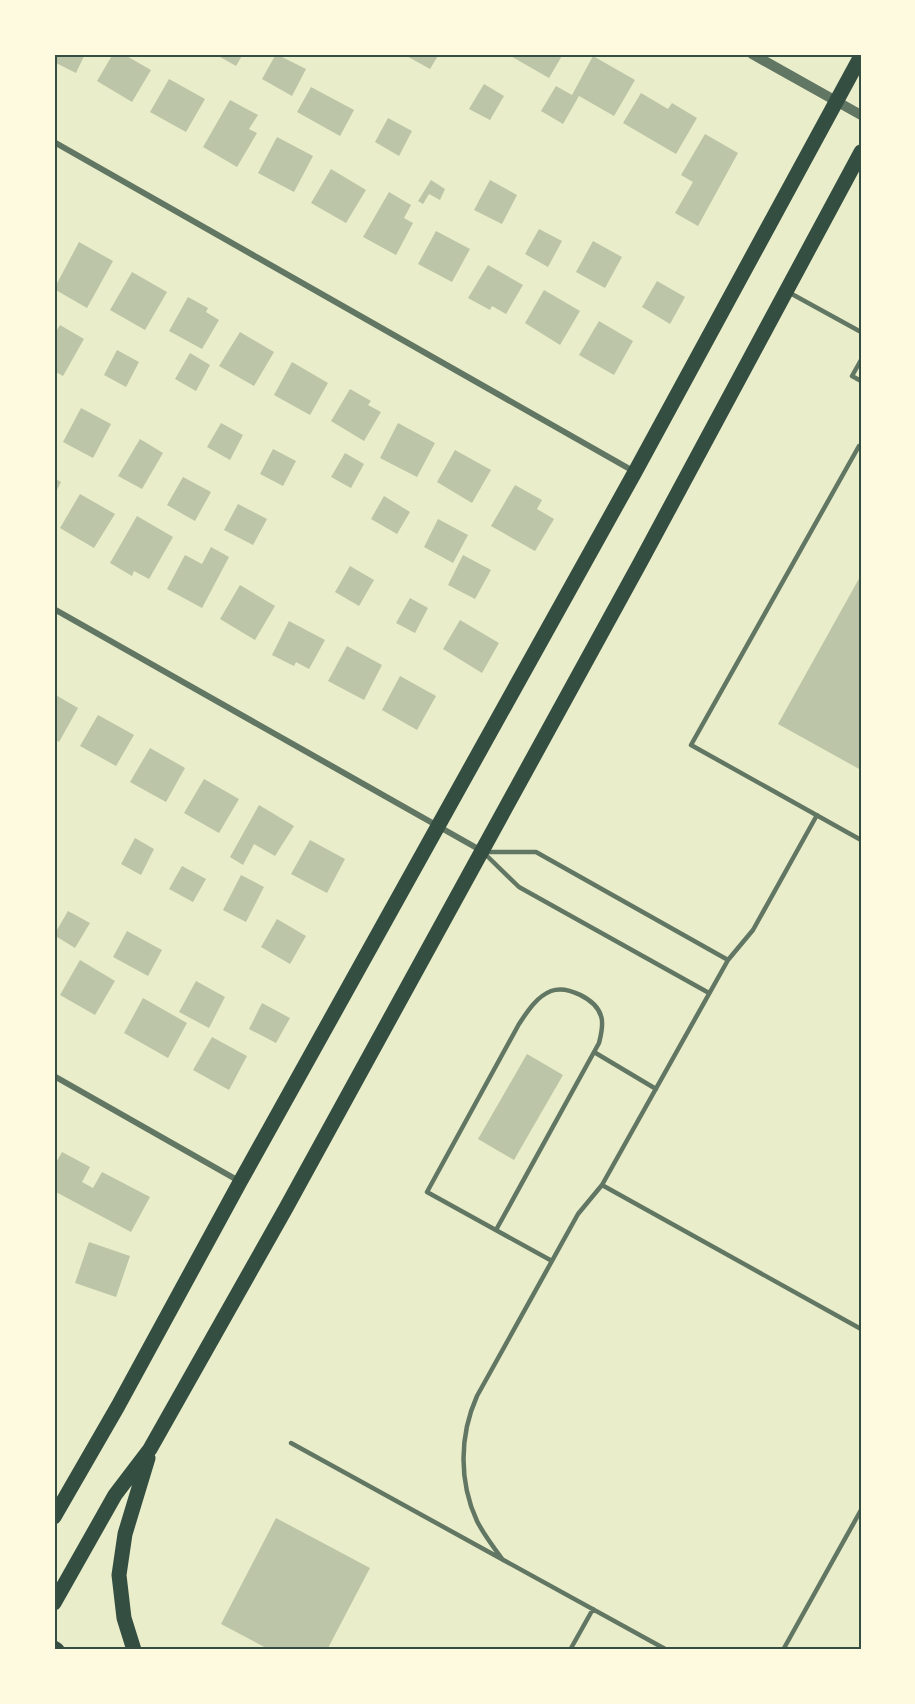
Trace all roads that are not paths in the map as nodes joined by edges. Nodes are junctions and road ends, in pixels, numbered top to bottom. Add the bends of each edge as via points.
1 (752, 54) edge
2 (861, 56) edge
3 (836, 101) junction
4 (861, 115) edge
5 (54, 142) edge
6 (861, 152) edge
7 (787, 291) junction
8 (861, 332) edge
9 (861, 360) edge
10 (861, 381) edge
11 (861, 447) edge
12 (635, 472) junction
13 (54, 609) edge
14 (817, 815) junction
15 (438, 826) junction
16 (861, 840) edge
17 (483, 852) junction
18 (728, 960) junction
19 (709, 993) junction
20 (594, 1052) junction
21 (54, 1076) edge
22 (656, 1089) junction
23 (240, 1182) junction
24 (602, 1185) junction
25 (496, 1230) junction
26 (552, 1262) junction
27 (861, 1329) edge
28 (291, 1443) dead end
29 (150, 1449) junction
30 (861, 1510) edge
31 (54, 1517) edge
32 (503, 1560) junction
33 (54, 1603) edge
34 (593, 1609) junction
35 (134, 1650) edge
36 (570, 1650) edge
37 (667, 1650) edge
38 (783, 1650) edge

1 - 3 street
2 - 3 main road
3 - 4 street
3 - 12 main road
5 - 12 street
6 - 7 main road
7 - 8 lane
7 - 17 main road
9 - 10 lane via 852,376
11 - 14 lane via 691,745
12 - 15 main road
13 - 15 street
14 - 16 lane
14 - 18 lane via 753,930
15 - 17 street
15 - 23 main road
17 - 18 lane via 536,852
17 - 19 lane via 519,887
17 - 29 main road
18 - 19 lane
19 - 22 lane
20 - 22 lane
20 - 25 lane
20 - 25 lane via 602,1030 601,1015 578,994 563,989 550,992 537,1000 519,1024 427,1192
21 - 23 street
22 - 24 lane
23 - 31 main road
24 - 26 lane via 578,1214
24 - 27 lane
25 - 26 lane
26 - 32 lane via 477,1396 465,1430 464,1473 469,1499 489,1542
28 - 32 lane
29 - 33 main road via 115,1495
29 - 35 main road via 125,1534 119,1575 124,1618
30 - 38 lane
32 - 34 lane
34 - 36 lane
34 - 37 lane

